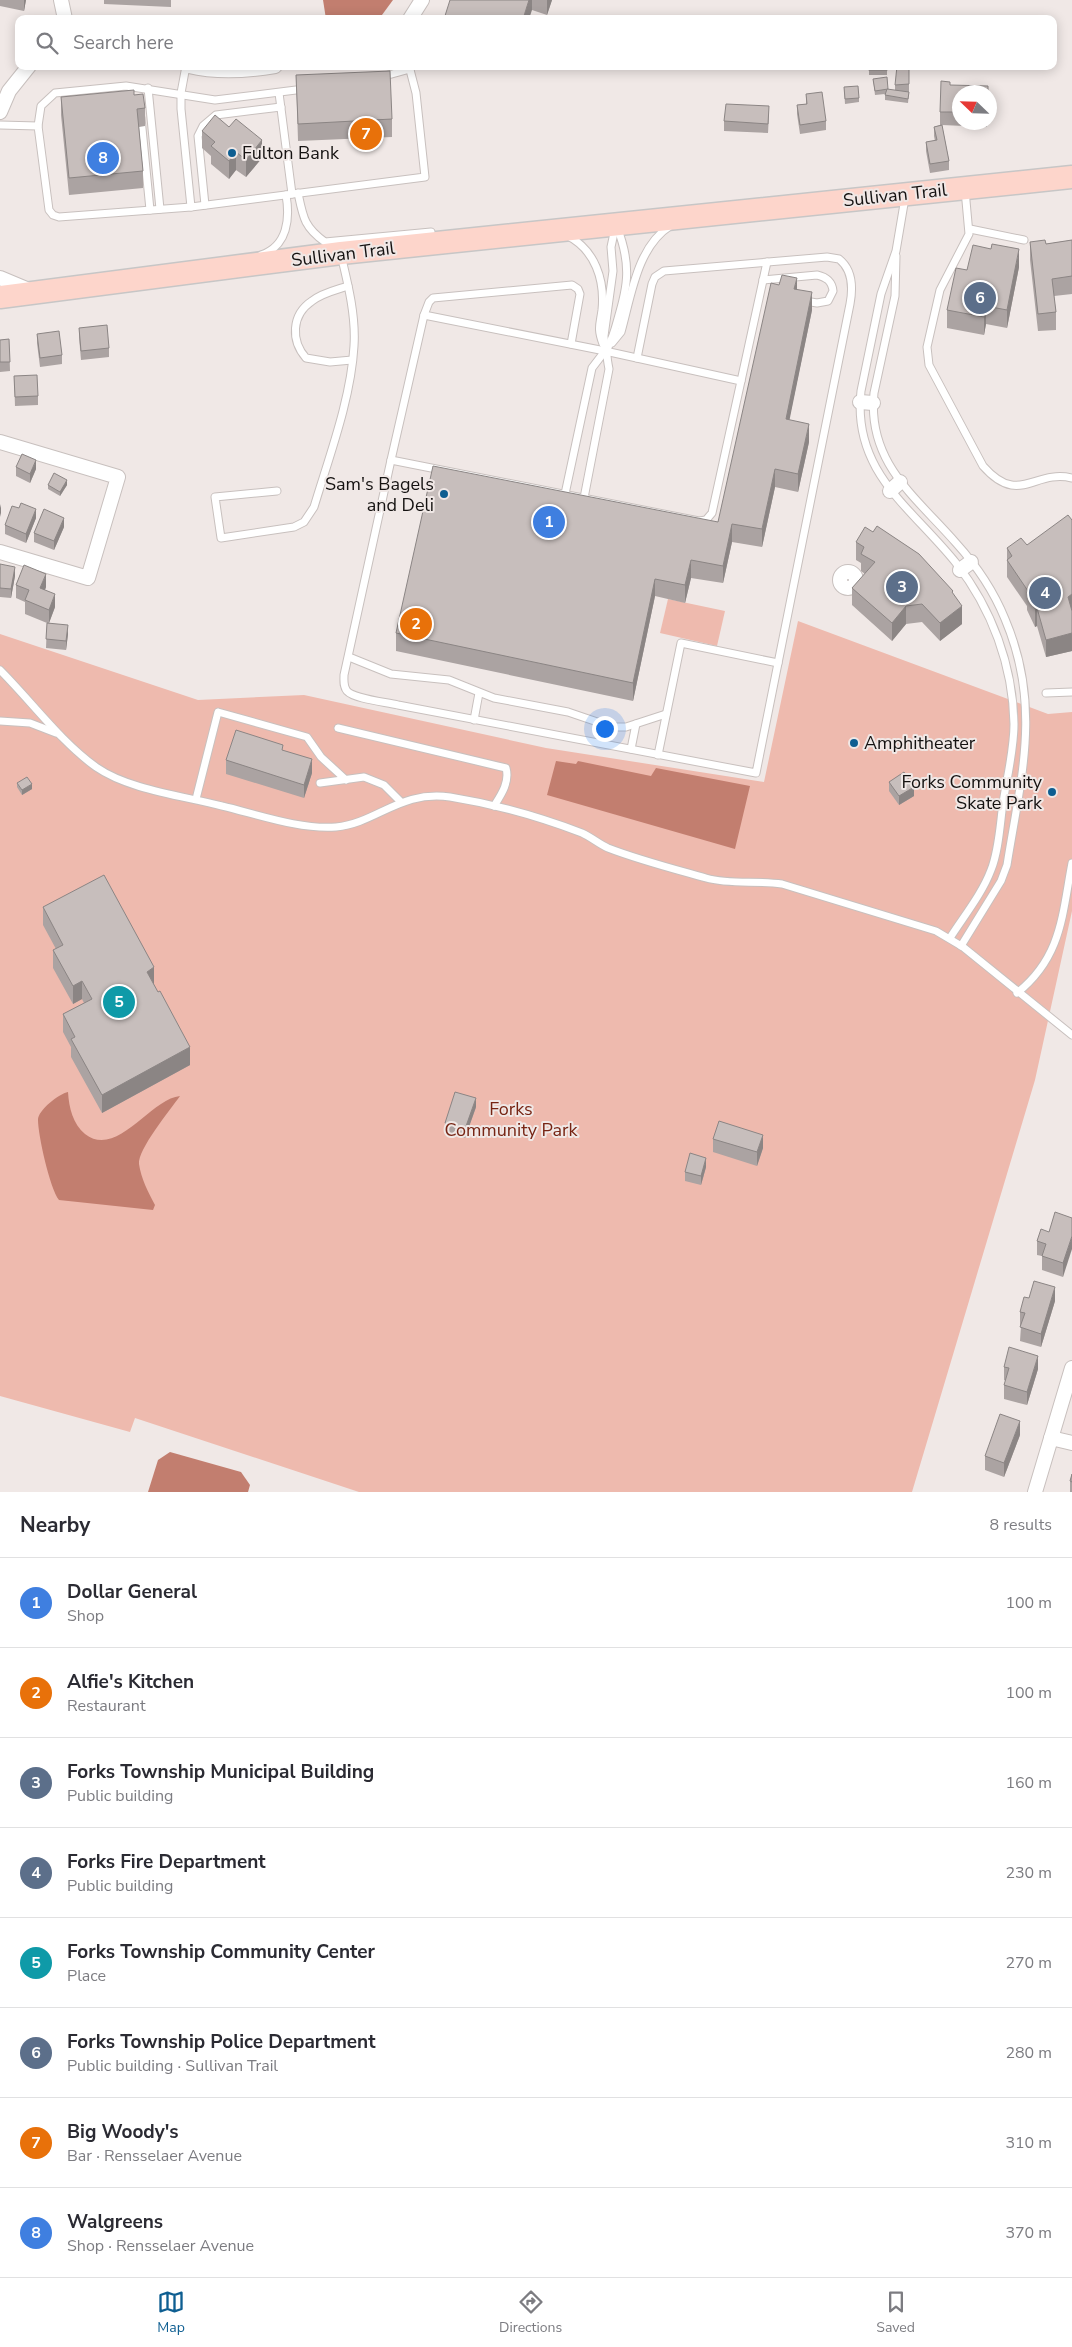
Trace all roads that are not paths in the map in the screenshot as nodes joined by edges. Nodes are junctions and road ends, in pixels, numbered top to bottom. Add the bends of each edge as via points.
1 (61, 0) edge
2 (422, 0) edge
3 (64, 15) edge
4 (413, 15) edge
5 (26, 70) edge
6 (187, 70) edge
7 (208, 70) edge
8 (252, 70) edge
9 (404, 70) edge
10 (410, 70) edge
11 (370, 79) edge
12 (138, 87) junction
13 (148, 88) junction
14 (315, 88) edge
15 (181, 93) junction
16 (279, 93) junction
17 (139, 96) edge
18 (140, 106) edge
19 (281, 107) junction
20 (0, 112) edge
21 (0, 125) edge
22 (38, 126) junction
23 (1072, 177) edge
24 (965, 188) junction
25 (292, 194) junction
26 (905, 194) junction
27 (205, 205) junction
28 (191, 206) junction
29 (160, 209) junction
30 (150, 210) junction
31 (686, 217) junction
32 (616, 225) junction
33 (970, 229) junction
34 (439, 232) dead end
35 (555, 232) junction
36 (1024, 240) dead end
37 (896, 251) junction
38 (341, 253) junction
39 (767, 262) junction
40 (217, 270) junction
41 (0, 278) edge
42 (763, 280) junction
43 (348, 286) junction
44 (36, 293) junction
45 (0, 297) edge
46 (796, 299) edge
47 (424, 315) junction
48 (571, 344) junction
49 (605, 351) junction
50 (637, 358) junction
51 (352, 360) junction
52 (741, 381) junction
53 (866, 402) junction
54 (0, 442) edge
55 (391, 460) junction
56 (1072, 478) edge
57 (895, 486) junction
58 (277, 491) dead end
59 (565, 494) junction
60 (584, 498) junction
61 (0, 552) edge
62 (966, 566) junction
63 (349, 658) junction
64 (778, 663) junction
65 (0, 670) edge
66 (1072, 692) edge
67 (479, 693) junction
68 (1046, 693) dead end
69 (666, 714) junction
70 (474, 720) junction
71 (0, 721) edge
72 (636, 724) junction
73 (338, 728) dead end
74 (63, 737) junction
75 (631, 750) junction
76 (658, 755) junction
77 (346, 780) junction
78 (320, 784) dead end
79 (196, 799) junction
80 (401, 802) junction
81 (494, 806) junction
82 (1072, 862) edge
83 (950, 938) junction
84 (961, 946) junction
85 (1017, 992) junction
86 (1072, 1035) edge
87 (1072, 1368) edge
88 (1051, 1438) junction
89 (1072, 1443) edge
90 (1035, 1492) edge

1 - 3 street
2 - 4 street
5 - 20 street via 9,91
6 - 15 lane
7 - 8 street
9 - 11 lane
10 - 25 lane via 416,93 425,178
12 - 13 lane
12 - 17 lane
12 - 22 lane via 55,93 41,106
13 - 15 lane
13 - 29 lane
14 - 16 lane
15 - 16 lane via 215,100
15 - 28 lane
16 - 19 lane
18 - 30 lane
19 - 25 lane
19 - 27 lane via 216,115 203,126 198,136
21 - 22 lane
22 - 30 lane via 52,215
23 - 24 main road, Sullivan Trail
24 - 26 main road, Sullivan Trail
24 - 33 lane
25 - 27 lane
25 - 34 lane via 312,233 325,242
25 - 40 lane via 287,228 281,240 268,252
26 - 31 main road, Sullivan Trail
26 - 37 lane
27 - 28 lane
28 - 29 lane
29 - 30 lane
31 - 32 main road, Sullivan Trail
31 - 49 lane via 660,232 647,249 621,332
32 - 35 main road, Sullivan Trail
32 - 49 lane via 611,247 613,271
32 - 49 lane via 625,248 627,280 614,332
33 - 36 lane
33 - 56 lane via 940,290 927,347 931,371 983,466 995,478 1022,486 1054,475
35 - 38 main road, Sullivan Trail via 471,236
35 - 49 lane via 578,242 593,257 602,293 598,330
37 - 53 lane via 882,294
37 - 53 lane via 895,296
38 - 40 main road, Sullivan Trail
38 - 43 lane
39 - 42 lane
39 - 50 lane via 661,272 652,284
39 - 64 lane via 835,258 848,272 852,292
40 - 44 main road, Sullivan Trail
41 - 44 street
42 - 46 lane via 817,275 826,278 833,287 832,296 825,302
42 - 52 lane via 764,292
43 - 51 lane via 354,346
43 - 51 lane via 311,301 296,324 294,336 297,348 306,358 330,362
44 - 45 main road, Sullivan Trail
47 - 48 lane
47 - 48 lane via 433,298 572,286 580,294
47 - 55 lane
48 - 49 lane
49 - 50 lane
49 - 59 lane via 592,368
49 - 60 lane via 609,369
50 - 52 lane
51 - 58 lane via 346,396 317,498 304,522 294,527 221,538 215,497
52 - 60 lane via 715,504 706,520
53 - 57 lane
53 - 57 lane via 860,420 865,444 875,469
54 - 61 street via 118,477 88,578
55 - 59 lane
55 - 63 lane
57 - 62 lane
57 - 62 lane
59 - 60 lane
62 - 83 lane via 1009,675 1014,725 992,869
62 - 84 lane via 998,604 1011,635 1022,672 1027,726 1005,874
63 - 67 lane via 390,674 449,680
63 - 70 lane via 344,675 348,692
64 - 69 lane via 680,643
64 - 76 lane via 756,773
65 - 74 lane
66 - 68 lane
67 - 70 lane
67 - 72 lane via 572,713 612,727
69 - 72 lane
69 - 76 lane
70 - 75 lane
71 - 74 lane via 30,722
72 - 75 lane
73 - 81 lane via 506,768 508,775 504,789
74 - 79 lane via 95,766 114,777
75 - 76 lane
77 - 78 lane
77 - 79 lane via 307,737 218,712
77 - 80 lane via 364,776 384,785
79 - 80 lane via 327,828 353,822
80 - 81 lane via 442,796
81 - 83 lane via 580,833 609,848 708,879 788,886 920,925
82 - 85 lane via 1054,948 1038,974
83 - 84 lane
84 - 85 lane
85 - 86 lane
87 - 88 street
88 - 89 street
88 - 90 street

